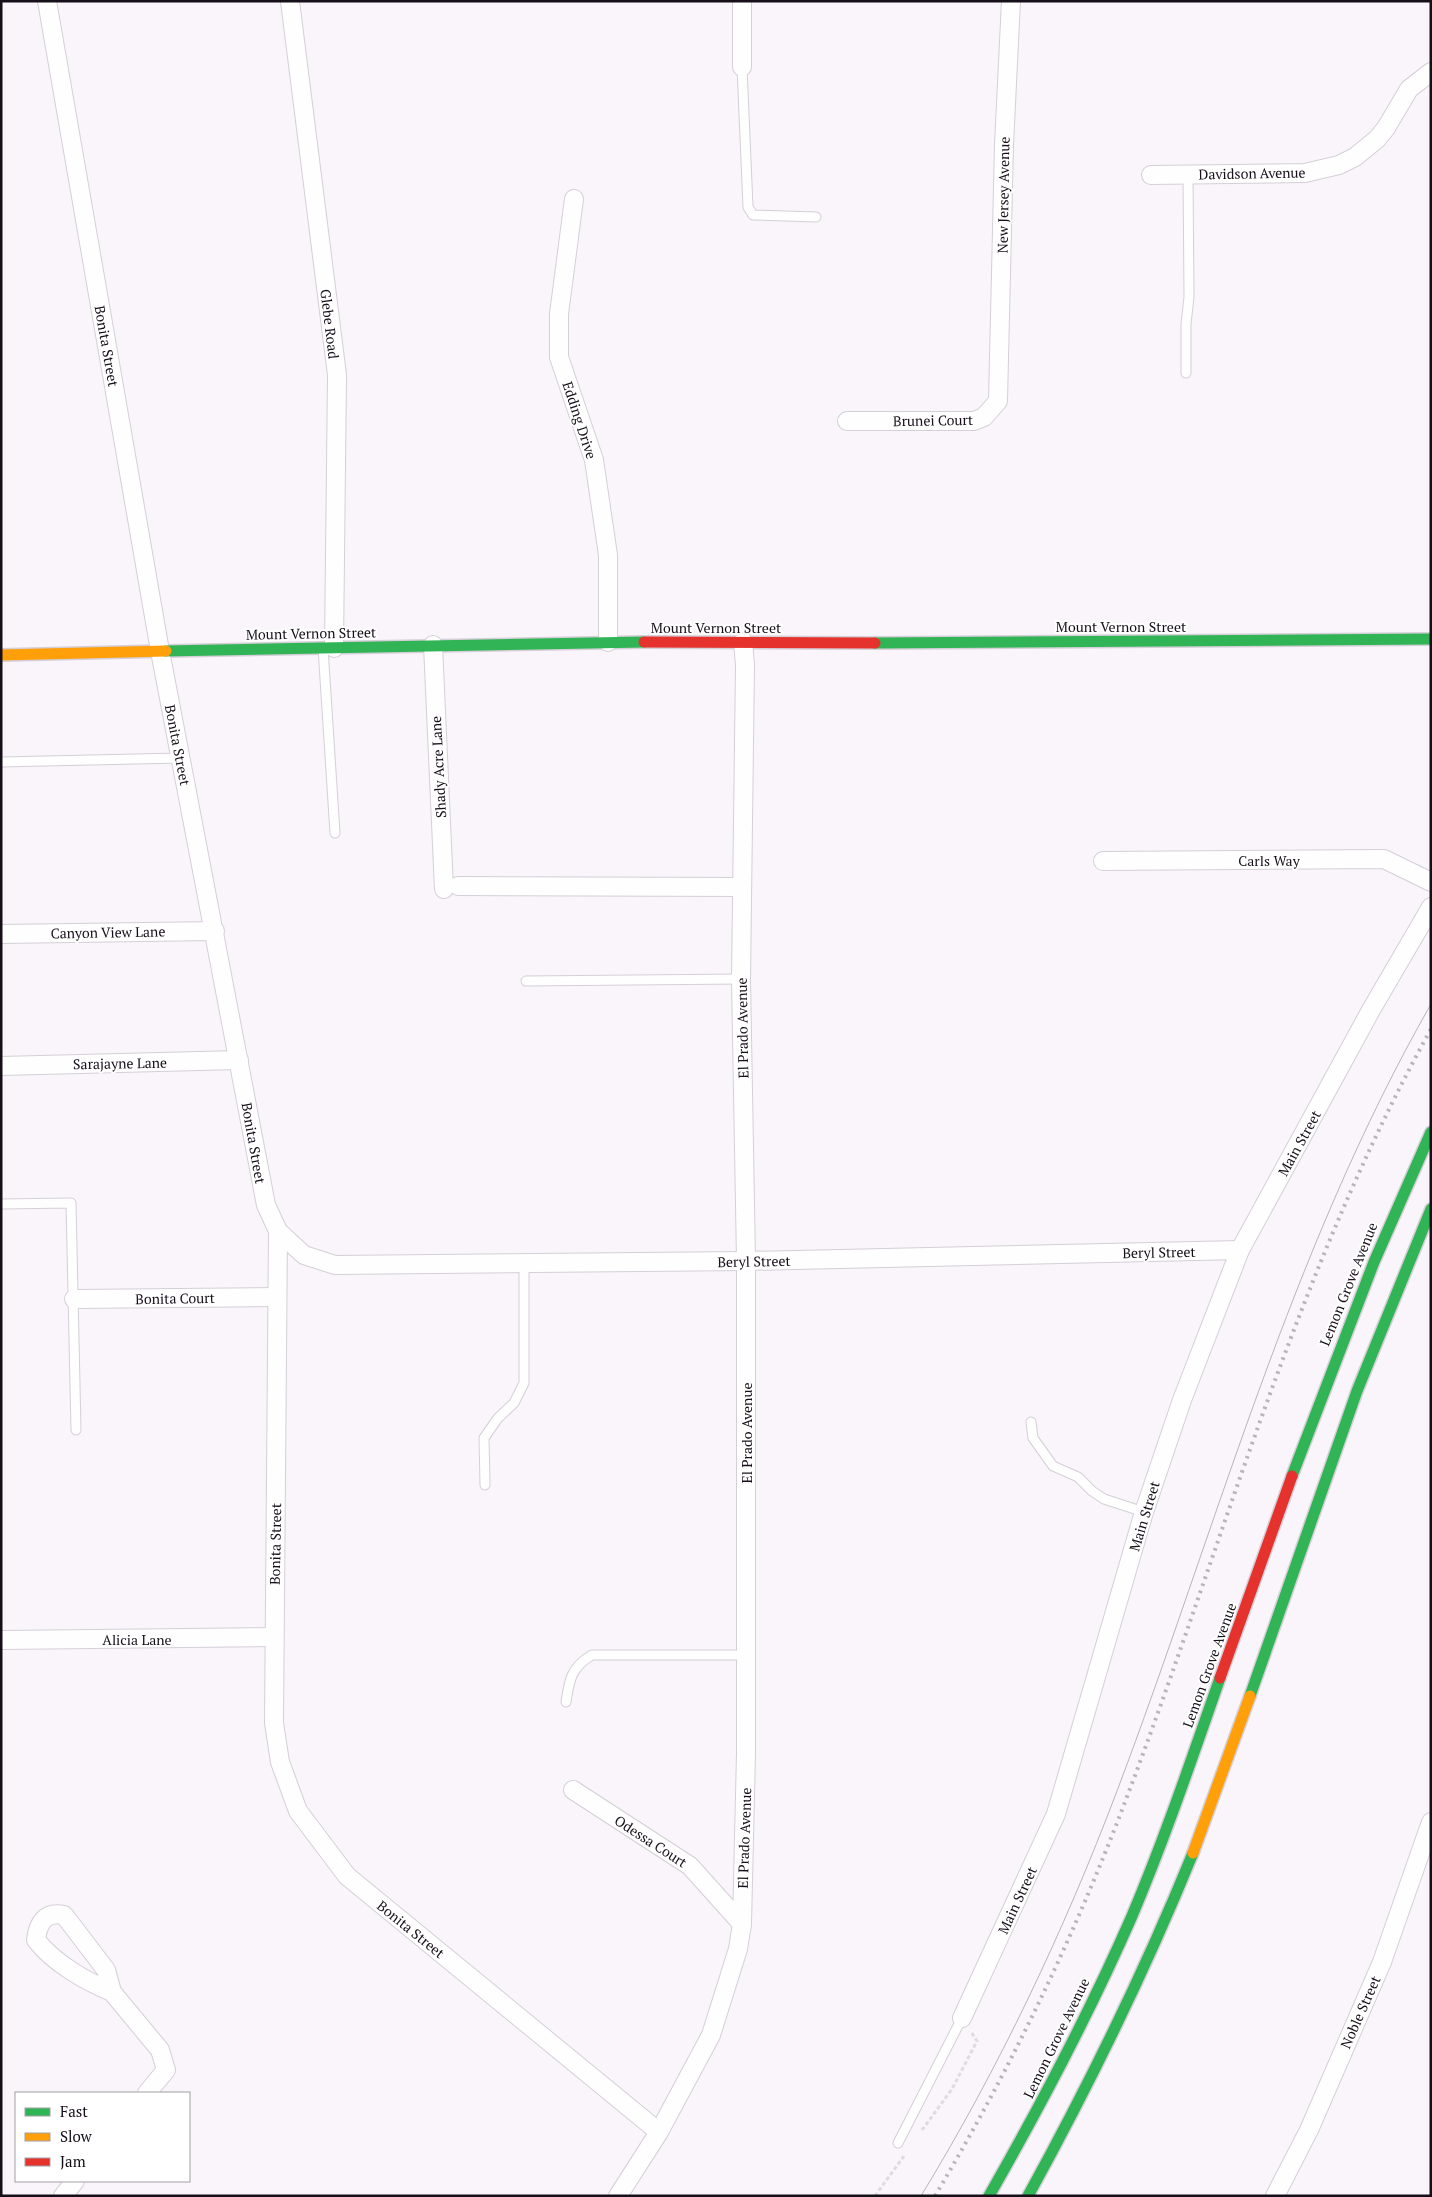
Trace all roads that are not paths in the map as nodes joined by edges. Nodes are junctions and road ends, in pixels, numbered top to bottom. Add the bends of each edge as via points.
1 (47, 1) edge
2 (290, 1) edge
3 (742, 1) edge
4 (1011, 1) edge
5 (742, 67) joint
6 (1431, 72) edge
7 (1188, 174) junction
8 (1151, 175) dead end
9 (574, 199) dead end
10 (816, 217) dead end
11 (1186, 373) dead end
12 (999, 388) joint
13 (847, 421) dead end
14 (1431, 639) edge
15 (608, 642) junction
16 (743, 642) junction
17 (433, 645) junction
18 (328, 648) junction
19 (160, 651) junction
20 (1, 655) edge
21 (181, 758) junction
22 (1, 762) edge
23 (335, 833) dead end
24 (1103, 861) dead end
25 (1431, 882) edge
26 (742, 887) junction
27 (1431, 908) edge
28 (215, 931) junction
29 (1, 934) edge
30 (741, 979) junction
31 (526, 981) dead end
32 (239, 1060) junction
33 (1, 1066) edge
34 (1431, 1132) edge
35 (1, 1204) edge
36 (1431, 1209) edge
37 (278, 1231) junction
38 (1240, 1250) junction
39 (746, 1261) junction
40 (524, 1263) junction
41 (277, 1297) junction
42 (74, 1299) junction
43 (1031, 1422) dead end
44 (76, 1430) dead end
45 (486, 1485) dead end
46 (1144, 1512) junction
47 (274, 1638) junction
48 (1, 1640) edge
49 (746, 1654) junction
50 (566, 1702) dead end
51 (572, 1790) dead end
52 (1431, 1822) edge
53 (742, 1924) junction
54 (112, 1992) junction
55 (962, 2018) joint
56 (148, 2092) edge
57 (659, 2132) junction
58 (898, 2142) dead end
59 (74, 2182) edge
60 (63, 2196) edge
61 (618, 2196) edge
62 (989, 2196) edge
63 (1028, 2196) edge
64 (1274, 2196) edge

1 - 19 street, Bonita Street
2 - 18 street, Glebe Road via 337,375
3 - 5 street
4 - 12 street, New Jersey Avenue via 1004,145
5 - 10 lane via 748,207 753,215
6 - 7 street, Davidson Avenue via 1409,89 1377,139 1339,165 1305,173
7 - 8 street, Davidson Avenue
7 - 11 lane
9 - 15 street, Edding Drive via 559,314 559,357 594,460 608,555
12 - 13 street, Brunei Court via 998,401 984,417 974,421
14 - 16 main road, Mount Vernon Street
15 - 16 main road, Mount Vernon Street
15 - 17 main road, Mount Vernon Street
16 - 26 street, El Prado Avenue
17 - 18 main road, Mount Vernon Street
17 - 26 street, Shady Acre Lane via 451,888
18 - 19 main road, Mount Vernon Street
18 - 23 lane
19 - 20 main road, Mount Vernon Street
19 - 21 street, Bonita Street
21 - 22 lane
21 - 28 street, Bonita Street
24 - 25 street, Carls Way via 1384,859
26 - 30 street, El Prado Avenue
27 - 38 street, Main Street via 1371,1010
28 - 29 street, Canyon View Lane
28 - 32 street, Bonita Street
30 - 31 lane
30 - 39 street, El Prado Avenue
32 - 33 street, Sarajayne Lane
32 - 37 street, Bonita Street via 266,1205
34 - 62 main road, Lemon Grove Avenue via 1353,1310 1290,1493 1131,1917 1090,2007
35 - 42 lane via 71,1203
36 - 63 main road via 1394,1294 1314,1500 1212,1803 1168,1912 1128,2004
37 - 40 street, Beryl Street via 304,1255 335,1265
37 - 41 street, Bonita Street
38 - 39 street, Beryl Street
38 - 46 street, Main Street via 1182,1400
39 - 40 street, Beryl Street
39 - 49 street, El Prado Avenue
40 - 45 lane via 524,1383 514,1403 484,1438
41 - 42 street, Bonita Court
41 - 47 street, Bonita Street
42 - 44 lane
43 - 46 lane via 1033,1438 1053,1466 1078,1477 1104,1499
46 - 55 street, Main Street via 1056,1814
47 - 48 street, Alicia Lane
47 - 57 street, Bonita Street via 274,1723 280,1762 298,1811 347,1876
49 - 50 lane via 592,1656 580,1662 569,1680
49 - 53 street, El Prado Avenue
51 - 53 street, Odessa Court via 690,1866
52 - 64 street, Noble Street via 1382,1962 1309,2130
53 - 57 street, El Prado Avenue via 738,1949 712,2035
54 - 54 street via 106,1970 64,1915 56,1913 38,1925 36,1940 46,1953 94,1985
54 - 56 street via 160,2050 166,2070
55 - 58 lane, Main Street
57 - 61 street, El Prado Avenue
59 - 60 street

